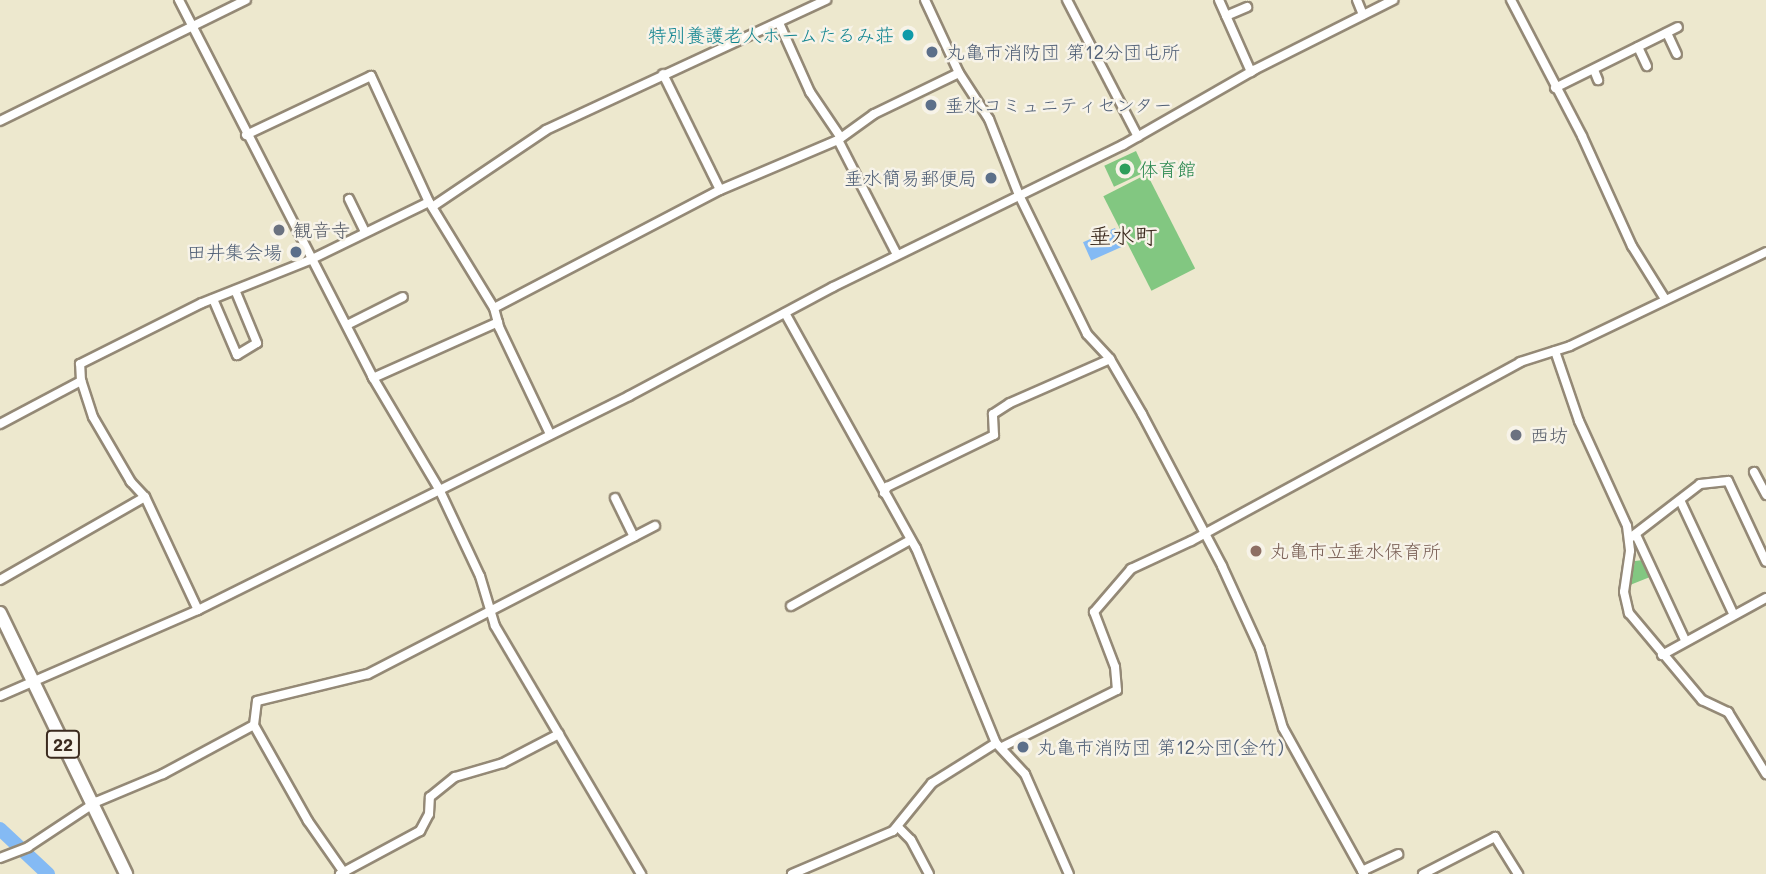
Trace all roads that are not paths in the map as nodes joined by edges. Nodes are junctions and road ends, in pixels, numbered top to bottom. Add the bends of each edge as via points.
1 (179, 0) edge
2 (246, 0) edge
3 (826, 0) edge
4 (925, 0) edge
5 (1067, 0) edge
6 (1219, 0) edge
7 (1357, 0) edge
8 (1393, 0) edge
9 (1511, 0) edge
10 (1247, 7) dead end
11 (1363, 15) junction
12 (1226, 16) junction
13 (779, 23) junction
14 (190, 26) junction
15 (1678, 27) dead end
16 (1667, 33) junction
17 (1638, 47) junction
18 (1677, 54) dead end
19 (1647, 66) dead end
20 (1594, 70) junction
21 (1251, 72) junction
22 (959, 73) junction
23 (663, 74) junction
24 (1598, 80) dead end
25 (1555, 88) junction
26 (0, 121) edge
27 (246, 135) junction
28 (1138, 137) junction
29 (840, 139) junction
30 (720, 190) junction
31 (1020, 195) junction
32 (349, 199) dead end
33 (432, 203) junction
34 (365, 232) junction
35 (1766, 252) edge
36 (897, 255) junction
37 (314, 257) junction
38 (234, 290) junction
39 (403, 297) dead end
40 (213, 299) junction
41 (1665, 299) junction
42 (494, 308) junction
43 (785, 313) junction
44 (498, 322) junction
45 (349, 324) junction
46 (1555, 351) junction
47 (1110, 359) junction
48 (373, 378) junction
49 (81, 381) junction
50 (0, 424) edge
51 (551, 434) junction
52 (1754, 471) dead end
53 (439, 489) junction
54 (884, 493) junction
55 (1766, 495) edge
56 (145, 497) junction
57 (615, 498) dead end
58 (1680, 500) junction
59 (656, 526) dead end
60 (1203, 533) junction
61 (634, 537) junction
62 (1634, 537) junction
63 (910, 540) junction
64 (1766, 562) edge
65 (0, 580) edge
66 (1766, 598) edge
67 (791, 606) dead end
68 (198, 610) junction
69 (489, 611) junction
70 (0, 613) edge
71 (1733, 613) junction
72 (1685, 640) junction
73 (1662, 655) junction
74 (33, 682) junction
75 (0, 696) edge
76 (254, 725) junction
77 (559, 734) junction
78 (999, 745) junction
79 (1766, 774) edge
80 (92, 804) junction
81 (898, 827) junction
82 (1398, 854) dead end
83 (0, 858) edge
84 (343, 873) edge
85 (1363, 873) edge
86 (126, 874) edge
87 (640, 874) edge
88 (792, 874) edge
89 (929, 874) edge
90 (1069, 874) edge
91 (1423, 874) edge
92 (1518, 874) edge

1 - 14 street
2 - 14 street
3 - 13 street
4 - 22 street
5 - 28 street
6 - 12 street
7 - 11 street
8 - 11 street
9 - 25 street
10 - 12 street
11 - 21 street
12 - 21 street
13 - 23 street
13 - 29 street via 810,92
14 - 26 street
14 - 27 street
15 - 16 street
16 - 17 street
16 - 18 street
17 - 19 street
17 - 20 street
20 - 24 street
20 - 25 street
21 - 28 street
22 - 29 street via 874,114
22 - 31 street via 989,119
23 - 30 street
23 - 33 street via 546,130
25 - 41 street via 1632,246
27 - 33 street via 371,76
27 - 37 street
28 - 31 street
29 - 30 street
29 - 36 street
30 - 42 street
31 - 36 street
31 - 47 street via 1087,334
32 - 34 street
33 - 34 street
33 - 42 street
34 - 37 street
35 - 41 street
36 - 43 street
37 - 38 street
37 - 45 street
38 - 40 street
38 - 40 street via 257,343 237,355
39 - 45 street
40 - 49 street via 83,360
41 - 46 street
42 - 44 street
43 - 51 street
43 - 54 street
44 - 48 street
44 - 51 street
45 - 48 street
46 - 60 street via 1520,362
46 - 62 street via 1579,421
47 - 54 street via 1010,403 993,414 994,435 887,487
47 - 60 street
48 - 53 street
49 - 50 street
49 - 56 street via 93,417 131,482
51 - 53 street
52 - 55 street
53 - 68 street
53 - 69 street via 480,576
54 - 63 street
56 - 65 street
56 - 68 street
57 - 61 street
58 - 62 street
58 - 64 street via 1700,484 1728,481
58 - 71 street
59 - 61 street
60 - 78 street via 1131,569 1094,612 1115,667 1117,690
60 - 85 street via 1260,649 1283,728
61 - 69 street
62 - 72 street
62 - 73 street via 1624,603
63 - 67 street
63 - 78 street via 932,580 955,651
66 - 71 street
68 - 74 street
69 - 76 street via 368,674 265,697 254,705
69 - 77 street
70 - 74 main road, 22
71 - 72 street
72 - 73 street
73 - 79 street via 1702,700 1728,712
74 - 75 street
74 - 80 main road, 22
76 - 80 street via 163,774
76 - 84 street
77 - 84 street via 503,763 455,777 430,797 429,814 420,831
77 - 87 street
78 - 81 street via 932,783
78 - 90 street via 1025,774
80 - 83 street via 28,846
80 - 86 main road, 22
81 - 88 street
81 - 89 street via 911,840
82 - 85 street
91 - 92 street via 1495,837

